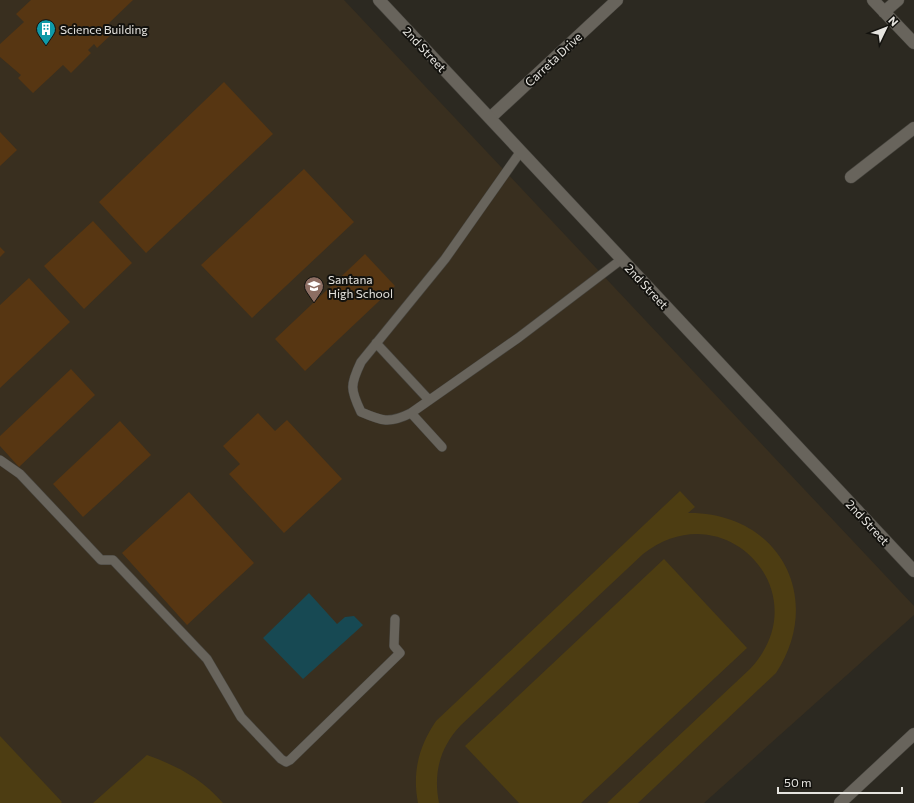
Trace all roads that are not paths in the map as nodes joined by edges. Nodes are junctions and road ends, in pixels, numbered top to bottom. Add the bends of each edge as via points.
1 (379, 0) edge
2 (617, 0) edge
3 (873, 0) edge
4 (898, 0) edge
5 (884, 12) junction
6 (914, 43) edge
7 (490, 118) junction
8 (914, 128) edge
9 (521, 151) junction
10 (851, 177) dead end
11 (622, 259) junction
12 (376, 343) junction
13 (429, 400) junction
14 (411, 413) junction
15 (442, 447) dead end
16 (0, 460) edge
17 (914, 571) edge
18 (395, 619) dead end
19 (914, 734) edge
20 (840, 803) edge

1 - 7 street, 2nd Street
2 - 7 street, Carreta Drive
3 - 5 street
4 - 5 street
5 - 6 street
7 - 9 street, 2nd Street
8 - 10 street
9 - 11 street, 2nd Street
9 - 12 lane via 444,259
11 - 13 lane via 518,338
11 - 17 street, 2nd Street
12 - 13 lane
12 - 14 lane via 361,362 353,379 352,394 361,412 382,421 397,420
13 - 14 lane
14 - 15 lane
16 - 18 lane via 20,474 101,560 113,560 207,659 241,717 286,762 400,653 394,646
19 - 20 street

